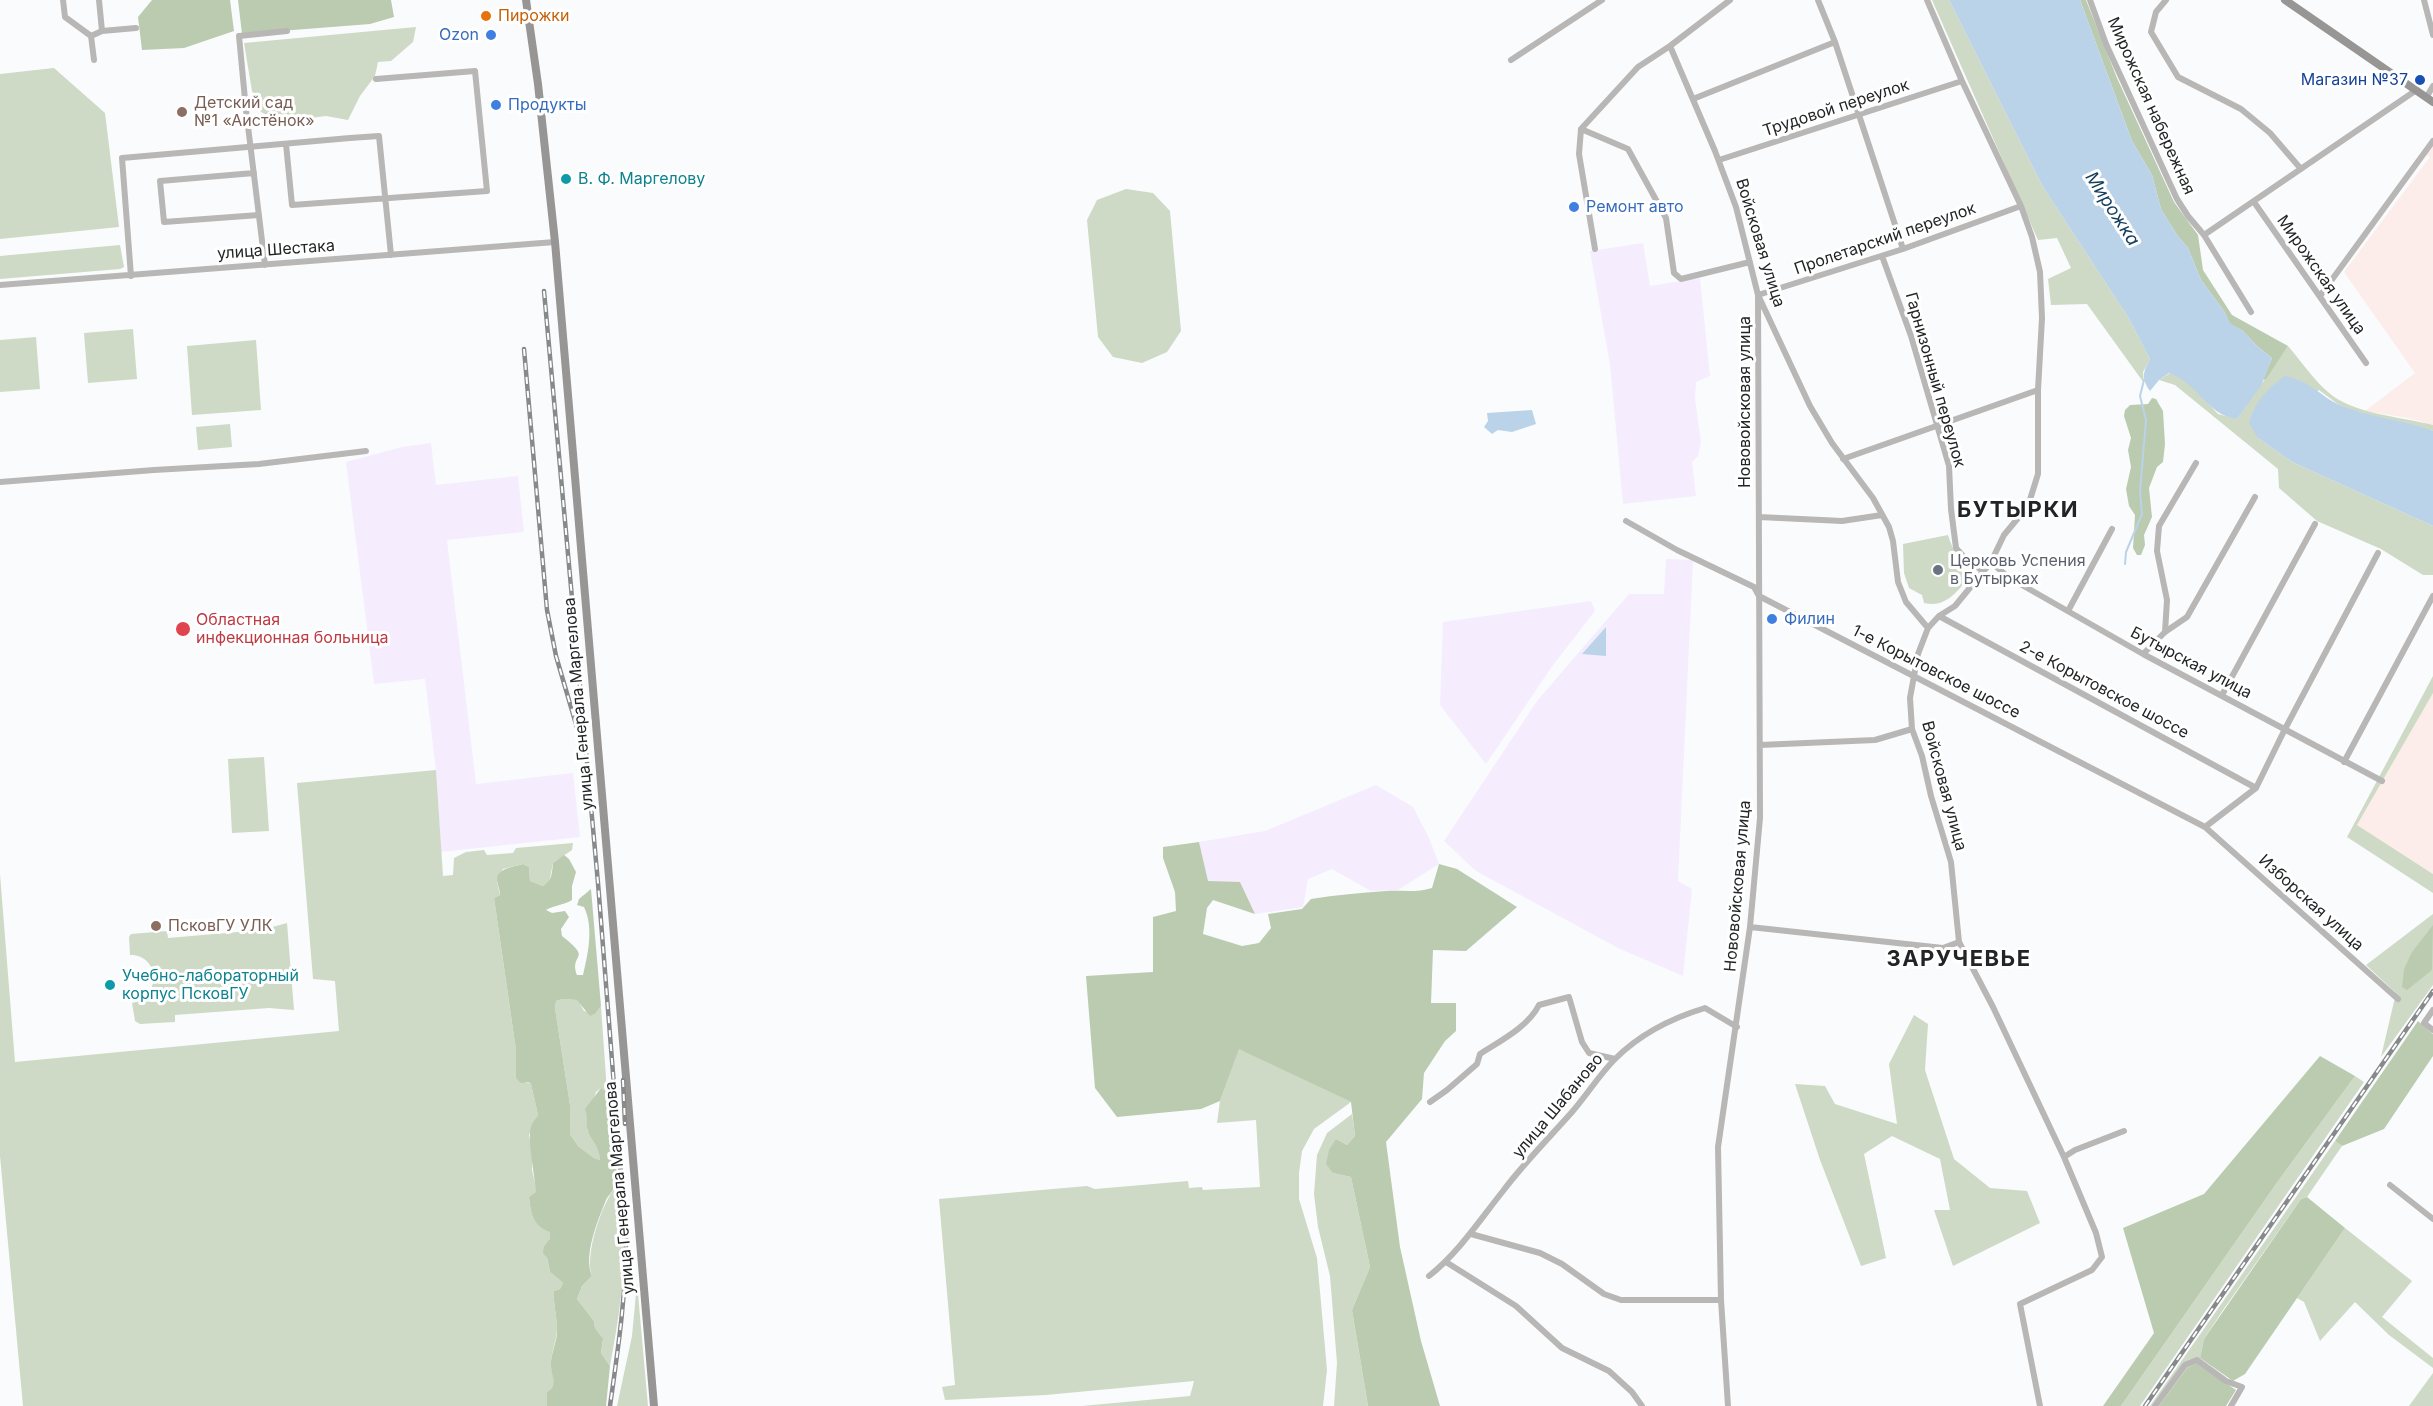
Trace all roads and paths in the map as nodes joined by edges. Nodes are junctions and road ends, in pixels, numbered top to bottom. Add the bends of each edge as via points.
1 (63, 0) edge
2 (99, 0) edge
3 (526, 0) edge
4 (1602, 0) edge
5 (1730, 0) edge
6 (1818, 0) edge
7 (1927, 0) edge
8 (2090, 0) edge
9 (2166, 0) edge
10 (2285, 0) edge
11 (2424, 0) edge
12 (136, 28) dead end
13 (102, 31) junction
14 (287, 32) dead end
15 (2433, 35) edge
16 (91, 36) junction
17 (1834, 42) junction
18 (1670, 46) junction
19 (94, 60) dead end
20 (1511, 60) dead end
21 (376, 79) dead end
22 (1962, 81) junction
23 (2433, 86) edge
24 (2415, 91) junction
25 (1693, 99) junction
26 (2429, 100) edge
27 (1859, 116) junction
28 (1581, 129) junction
29 (2433, 141) edge
30 (286, 144) junction
31 (251, 146) junction
32 (1719, 160) junction
33 (2301, 169) junction
34 (254, 173) junction
35 (385, 199) junction
36 (2254, 202) junction
37 (2020, 206) junction
38 (259, 215) junction
39 (2204, 236) junction
40 (555, 242) junction
41 (1595, 249) dead end
42 (1903, 249) junction
43 (391, 255) junction
44 (1882, 256) junction
45 (1750, 262) junction
46 (265, 265) junction
47 (131, 276) junction
48 (0, 285) edge
49 (1758, 295) junction
50 (2320, 296) junction
51 (2251, 312) dead end
52 (2367, 363) dead end
53 (2038, 390) junction
54 (1938, 426) junction
55 (366, 451) dead end
56 (1843, 459) junction
57 (2196, 463) dead end
58 (0, 482) edge
59 (2255, 497) dead end
60 (1882, 515) junction
61 (1759, 517) junction
62 (1626, 521) dead end
63 (2315, 524) dead end
64 (2112, 529) dead end
65 (2378, 553) dead end
66 (1991, 562) junction
67 (1984, 572) junction
68 (1759, 596) junction
69 (2433, 596) edge
70 (2068, 611) junction
71 (1938, 616) junction
72 (1928, 628) junction
73 (2164, 632) junction
74 (2143, 654) junction
75 (1914, 675) junction
76 (2222, 695) junction
77 (1912, 729) junction
78 (2285, 729) junction
79 (1760, 745) junction
80 (2344, 762) junction
81 (2382, 781) dead end
82 (2256, 788) junction
83 (2205, 827) junction
84 (1750, 927) junction
85 (1959, 942) junction
86 (2398, 999) dead end
87 (2433, 1010) edge
88 (1737, 1026) junction
89 (2433, 1030) edge
90 (1615, 1059) junction
91 (1431, 1102) dead end
92 (2124, 1131) dead end
93 (2064, 1157) junction
94 (2390, 1185) dead end
95 (2433, 1219) edge
96 (1471, 1234) junction
97 (1446, 1262) junction
98 (1429, 1276) dead end
99 (1721, 1300) junction
100 (654, 1406) edge
101 (1642, 1406) edge
102 (1728, 1406) edge
103 (2040, 1406) edge
104 (2155, 1406) edge
105 (2230, 1406) edge

1 - 16 street via 65,16
2 - 13 street
3 - 40 main road, улица Генерала Маргелова
4 - 20 street
5 - 18 street
6 - 17 street
7 - 22 street
8 - 39 street, Мирожская набережная via 2110,55 2177,199
9 - 33 street via 2156,12 2151,32 2178,77 2241,109 2270,133
10 - 24 main road
11 - 15 street
12 - 13 street
13 - 16 street
14 - 31 street via 239,36
16 - 19 street
17 - 25 street
17 - 27 street
18 - 25 street, Войсковая улица
18 - 28 street via 1638,67
21 - 35 street via 475,71 487,191
22 - 27 street, Трудовой переулок
22 - 37 street
23 - 26 street
24 - 26 main road
24 - 33 street
25 - 32 street, Войсковая улица
27 - 32 street, Трудовой переулок
27 - 42 street
28 - 41 street via 1579,154
28 - 45 street via 1628,149 1666,218 1674,273 1681,279
29 - 50 street
30 - 31 street
30 - 35 street via 292,205
30 - 35 street via 379,136
31 - 34 street
31 - 47 street via 122,158
32 - 45 street, Войсковая улица
33 - 36 street
34 - 38 street
34 - 38 street via 160,181 164,222
35 - 43 street
36 - 39 street
36 - 50 street, Мирожская улица
37 - 42 street, Пролетарский переулок
37 - 53 street via 2040,272
38 - 46 street
39 - 51 street, Мирожская набережная
40 - 43 street, улица Шестака
40 - 100 main road, улица Генерала Маргелова
42 - 44 street, Пролетарский переулок
43 - 46 street, улица Шестака
44 - 49 street, Пролетарский переулок
44 - 54 street, Гарнизонный переулок
45 - 49 street, Войсковая улица
46 - 47 street, улица Шестака
47 - 48 street, улица Шестака
49 - 56 street, Войсковая улица via 1810,406
49 - 61 street, Нововойсковая улица
50 - 52 street, Мирожская улица
53 - 54 street
53 - 66 street via 2038,474 2028,506 2004,535
54 - 56 street
54 - 67 street, Гарнизонный переулок via 1949,466 1956,548
55 - 58 street via 259,464
56 - 60 street, Войсковая улица
57 - 73 street via 2159,526 2157,551 2167,600
59 - 73 street via 2187,617
60 - 61 street via 1842,521
60 - 72 street, Войсковая улица via 1893,541 1898,582 1906,602
61 - 68 street, Нововойсковая улица
62 - 68 street, 1-е Корытовское шоссе via 1754,587
63 - 76 street
64 - 70 street
65 - 78 street
66 - 67 street
66 - 70 street, Бутырская улица via 2008,577
67 - 71 street via 1955,606
68 - 75 street, 1-е Корытовское шоссе
68 - 79 street, Нововойсковая улица
69 - 80 street
70 - 74 street, Бутырская улица
71 - 72 street
71 - 82 street, 2-е Корытовское шоссе
72 - 75 street, Войсковая улица
73 - 74 street
74 - 76 street, Бутырская улица
75 - 77 street, Войсковая улица via 1910,698
75 - 83 street, 1-е Корытовское шоссе
76 - 78 street, Бутырская улица
77 - 79 street via 1875,740
77 - 85 street, Войсковая улица via 1951,862
78 - 80 street, Бутырская улица
78 - 82 street
79 - 84 street, Нововойсковая улица via 1760,819
80 - 81 street, Бутырская улица
82 - 83 street
83 - 86 street, Изборская улица
84 - 85 street via 1943,948
84 - 88 street, Нововойсковая улица
85 - 93 street, Войсковая улица
87 - 89 street via 2424,1023
88 - 90 street, улица Шабаново via 1705,1008 1644,1035
88 - 99 street, Нововойсковая улица via 1718,1147
90 - 91 street via 1589,1053 1569,997 1556,999 1539,1005 1535,1013 1480,1054 1477,1064
90 - 96 street, улица Шабаново via 1505,1187
92 - 93 street
93 - 103 street, Войсковая улица via 2102,1257 2092,1270 2020,1304
94 - 95 street
96 - 97 street, улица Шабаново
96 - 99 street via 1540,1253 1604,1294 1621,1300
97 - 98 street, улица Шабаново
97 - 101 street via 1516,1306 1562,1348 1609,1371
99 - 102 street, Нововойсковая улица
104 - 105 street via 2186,1365 2197,1360 2242,1387

